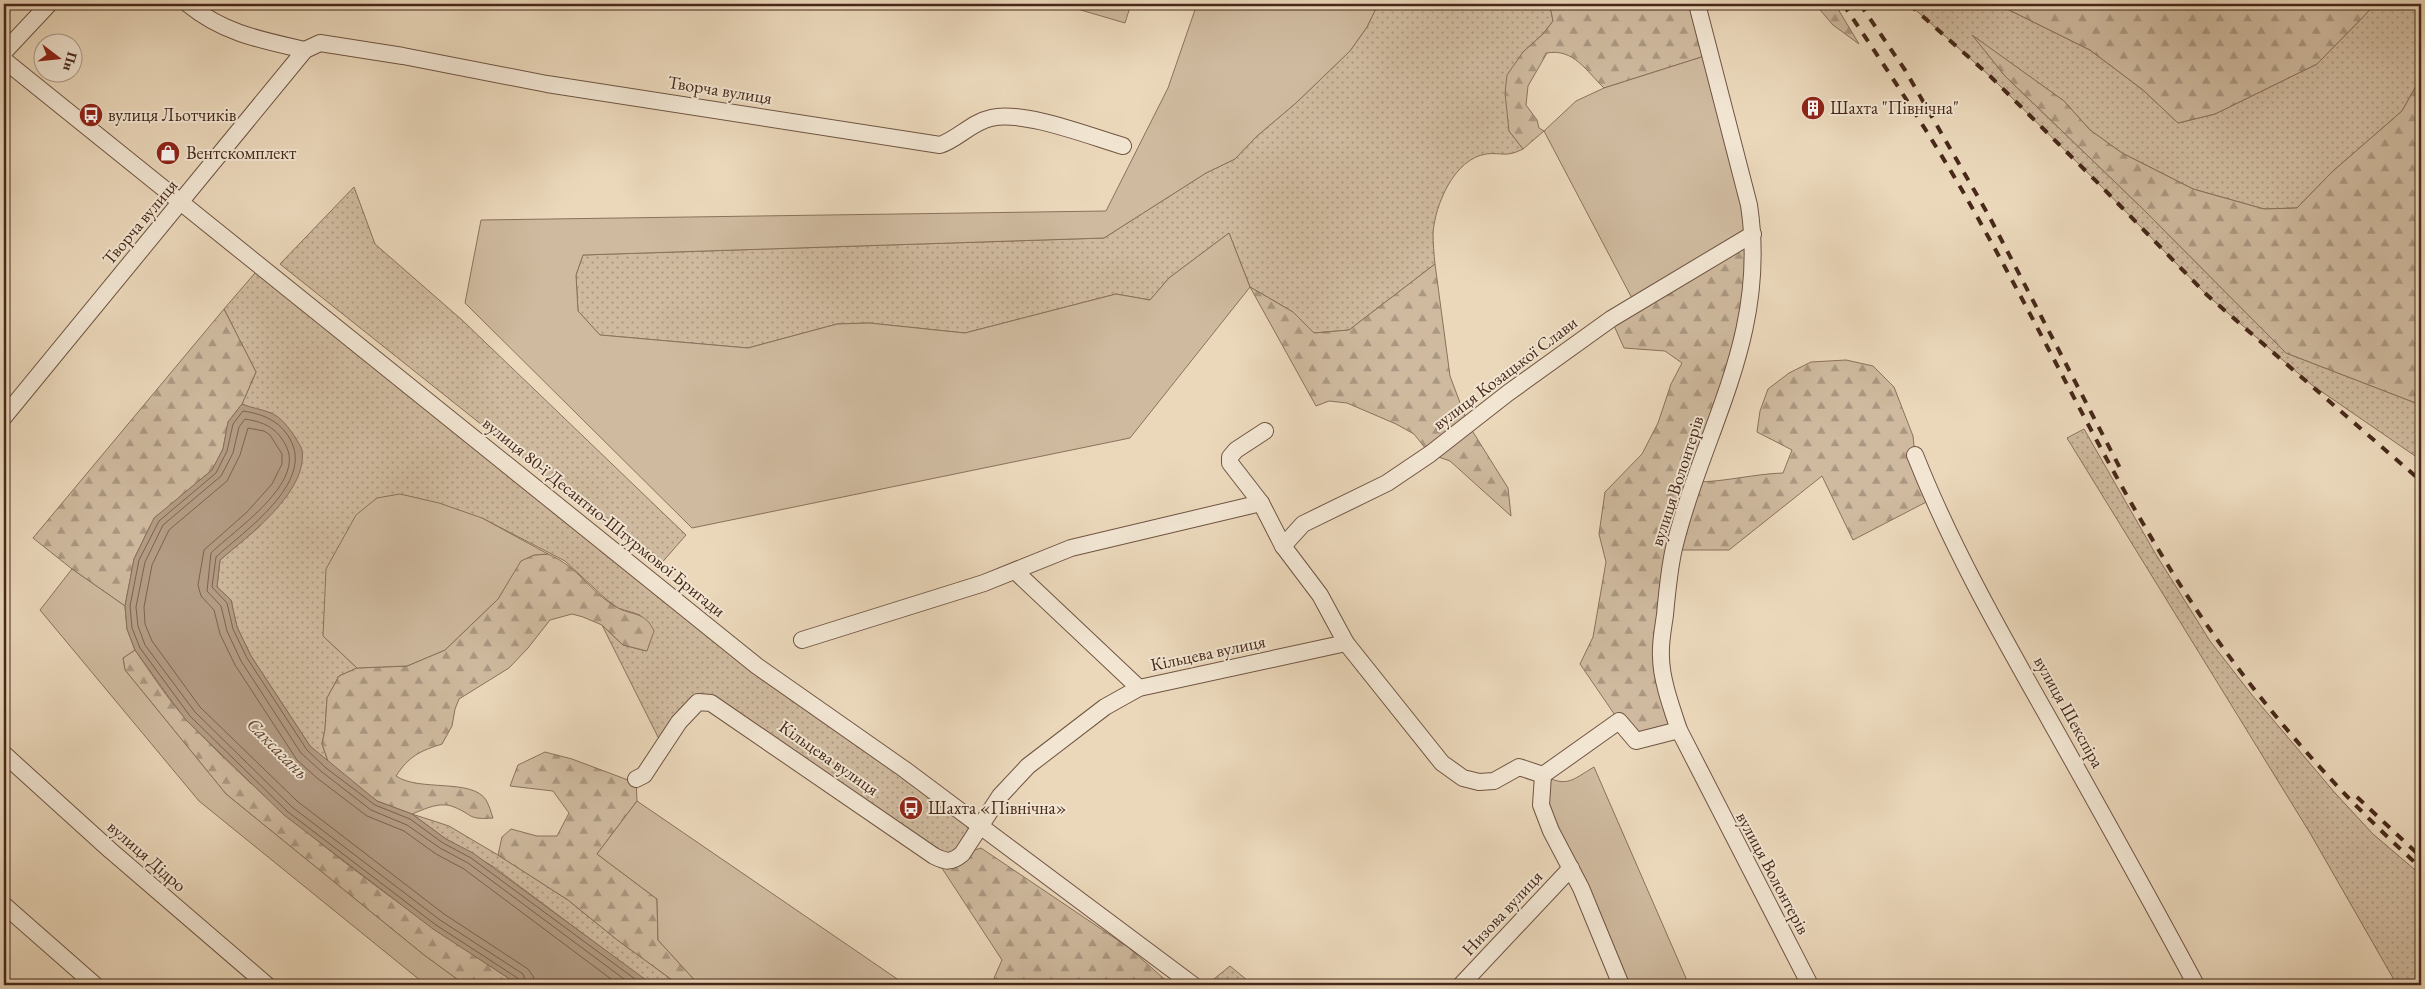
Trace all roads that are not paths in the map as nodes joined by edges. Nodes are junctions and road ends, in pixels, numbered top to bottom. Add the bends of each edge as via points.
1 (49, 4) edge
2 (188, 4) edge
3 (1697, 4) edge
4 (305, 50) junction
5 (4, 52) edge
6 (4, 60) edge
7 (1123, 146) dead end
8 (181, 204) junction
9 (1753, 234) junction
10 (4, 417) edge
11 (1265, 431) dead end
12 (1915, 455) dead end
13 (1261, 503) junction
14 (1283, 546) junction
15 (1015, 571) junction
16 (802, 640) dead end
17 (1346, 643) junction
18 (1139, 688) junction
19 (1679, 730) junction
20 (4, 754) edge
21 (1542, 774) junction
22 (636, 779) dead end
23 (981, 826) junction
24 (1571, 868) junction
25 (4, 905) edge
26 (95, 985) edge
27 (266, 985) edge
28 (1193, 985) edge
29 (1461, 985) edge
30 (1621, 985) edge
31 (1810, 985) edge
32 (2196, 985) edge

1 - 5 street
2 - 4 street, Творча вулиця via 226,30
3 - 9 street, вулиця Волонтерів via 1743,178
4 - 7 street, Творча вулиця via 320,43 557,85 940,145 990,118 1015,116
4 - 8 street, Творча вулиця
6 - 8 street, вулиця 80-ї Десантно-Штурмової Бригади
8 - 10 street, Творча вулиця
8 - 23 street, вулиця 80-ї Десантно-Штурмової Бригади via 757,666
9 - 14 street, вулиця Козацької Слави via 1611,319 1387,483 1302,524
9 - 19 street, вулиця Волонтерів via 1749,311 1740,354 1695,482 1672,560 1661,658
11 - 13 street via 1236,450 1230,458 1236,472
12 - 32 street, вулиця Шекспіра via 1932,499 1986,606
13 - 14 street
13 - 15 street via 1071,548
14 - 17 street via 1320,595
15 - 16 street
15 - 18 street
17 - 18 street, Кільцева вулиця
17 - 21 street via 1452,772 1479,782 1494,781 1519,767
18 - 23 street, Кільцева вулиця via 1105,707 1028,766 1000,796
19 - 21 street via 1636,741 1619,721
19 - 31 street, вулиця Волонтерів
20 - 27 street, вулиця Дідро
21 - 24 street via 1541,805
22 - 23 street, Кільцева вулиця via 644,774 687,712 698,702 711,703 946,862 962,854
23 - 28 street, вулиця 80-ї Десантно-Штурмової Бригади
24 - 29 street, Низова вулиця
24 - 30 street
25 - 26 street

